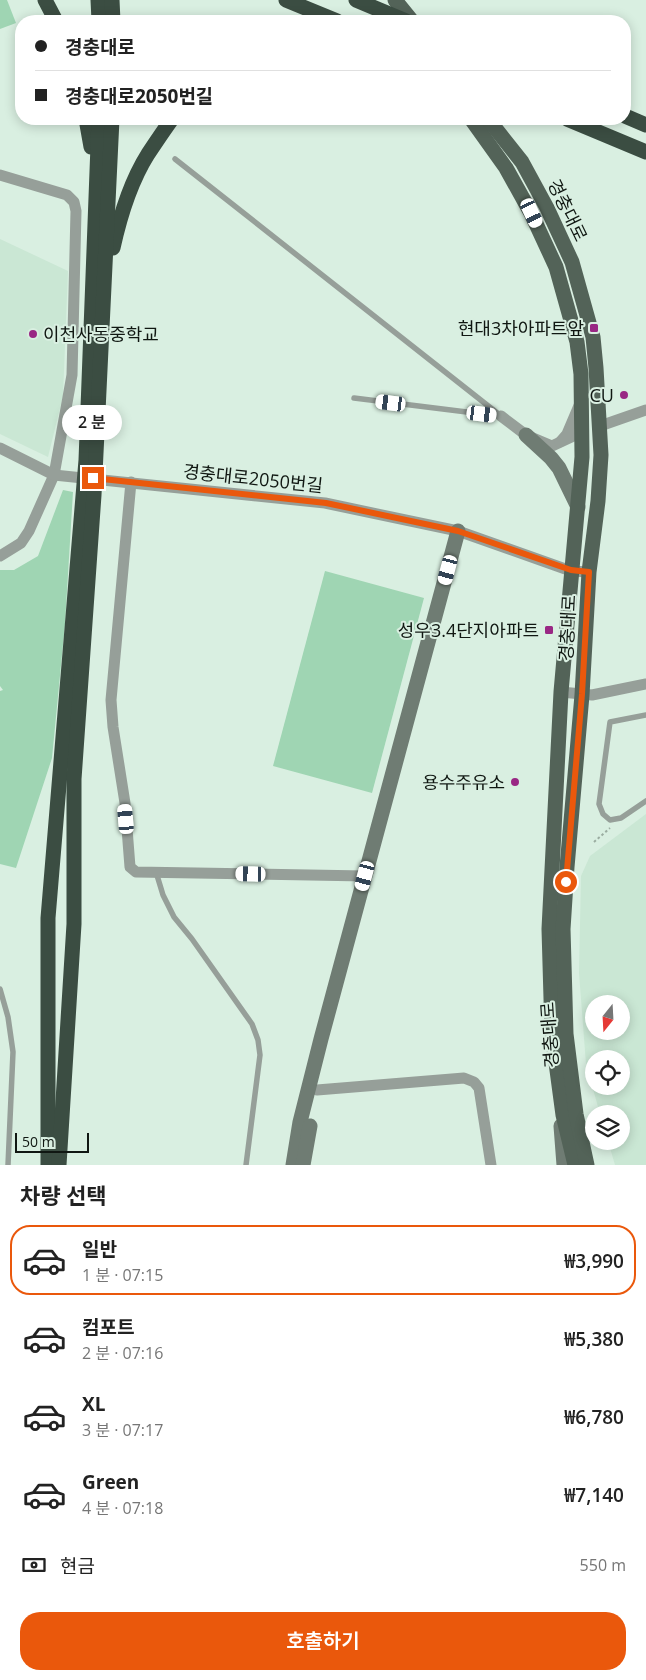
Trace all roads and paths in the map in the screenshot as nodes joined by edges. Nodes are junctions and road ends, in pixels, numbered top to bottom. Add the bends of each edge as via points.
1 (45, 0) edge
2 (98, 0) edge
3 (112, 0) edge
4 (286, 0) edge
5 (356, 0) edge
6 (376, 0) edge
7 (395, 0) edge
8 (53, 15) edge
9 (99, 15) edge
10 (113, 15) edge
11 (322, 15) edge
12 (388, 15) edge
13 (392, 15) edge
14 (407, 15) edge
15 (631, 119) edge
16 (87, 125) edge
17 (99, 125) edge
18 (112, 125) edge
19 (168, 125) edge
20 (475, 125) edge
21 (493, 125) edge
22 (581, 125) edge
23 (646, 125) edge
24 (646, 152) edge
25 (175, 159) dead end
26 (0, 175) edge
27 (95, 220) junction
28 (104, 286) junction
29 (354, 398) dead end
30 (581, 399) junction
31 (646, 410) edge
32 (501, 416) junction
33 (600, 426) junction
34 (582, 432) junction
35 (526, 435) junction
36 (558, 443) junction
37 (0, 448) edge
38 (91, 460) junction
39 (54, 475) junction
40 (131, 482) junction
41 (89, 495) junction
42 (578, 507) junction
43 (458, 531) junction
44 (0, 556) edge
45 (571, 570) junction
46 (589, 572) junction
47 (646, 684) edge
48 (561, 692) junction
49 (582, 694) junction
50 (646, 715) edge
51 (646, 801) edge
52 (621, 818) junction
53 (594, 842) dead end
54 (156, 872) junction
55 (365, 876) junction
56 (0, 989) edge
57 (321, 1039) junction
58 (317, 1090) junction
59 (563, 1115) junction
60 (8, 1165) edge
61 (48, 1165) edge
62 (59, 1165) edge
63 (246, 1165) edge
64 (292, 1165) edge
65 (304, 1165) edge
66 (491, 1165) edge
67 (564, 1165) edge
68 (575, 1165) edge
69 (587, 1165) edge

1 - 8 highway
2 - 9 highway
3 - 10 highway
4 - 11 highway
5 - 13 highway
6 - 12 main road
7 - 14 main road
15 - 23 highway
16 - 27 highway
17 - 27 highway
18 - 28 highway
19 - 28 highway via 147,155 134,182 121,215
20 - 30 main road, 경충대로 via 506,168 532,213 556,267 577,342
21 - 33 main road, 경충대로 via 522,162 572,262 593,337
22 - 24 highway
25 - 32 lane
26 - 39 street via 67,195 74,202 76,212 72,374
27 - 38 highway
28 - 38 highway
29 - 32 lane
30 - 34 main road, 경충대로
30 - 36 street via 567,434
31 - 33 street
32 - 35 street
33 - 34 street
33 - 46 main road, 경충대로 via 598,501
34 - 36 street
34 - 42 main road, 경충대로
35 - 36 street via 552,446
35 - 42 street via 559,468
37 - 39 street
38 - 41 highway
39 - 40 street, 경충대로2050번길
39 - 44 street via 30,531 21,543
40 - 43 street, 경충대로2050번길 via 326,503
40 - 54 street via 111,700 112,727 130,867 136,872
41 - 61 highway via 48,918
41 - 62 highway via 74,779 74,924
42 - 45 main road, 경충대로
43 - 45 street, 경충대로2050번길
43 - 55 street
45 - 46 street, 경충대로2050번길
45 - 48 main road, 경충대로
46 - 49 main road, 경충대로
47 - 49 street via 592,695
48 - 49 street
48 - 59 main road, 경충대로 via 550,929 552,1033
49 - 69 main road, 경충대로 via 566,867 564,968 569,1067
50 - 52 lane via 610,722 599,804 610,820
51 - 52 lane
52 - 53 path
54 - 55 street
54 - 63 lane via 174,917 252,1024 258,1040 260,1055
55 - 57 street
56 - 60 lane via 13,1052
57 - 58 street via 326,1052
57 - 64 street
58 - 65 street
58 - 66 street via 464,1078 474,1082 479,1088
59 - 67 street
59 - 68 main road, 경충대로

